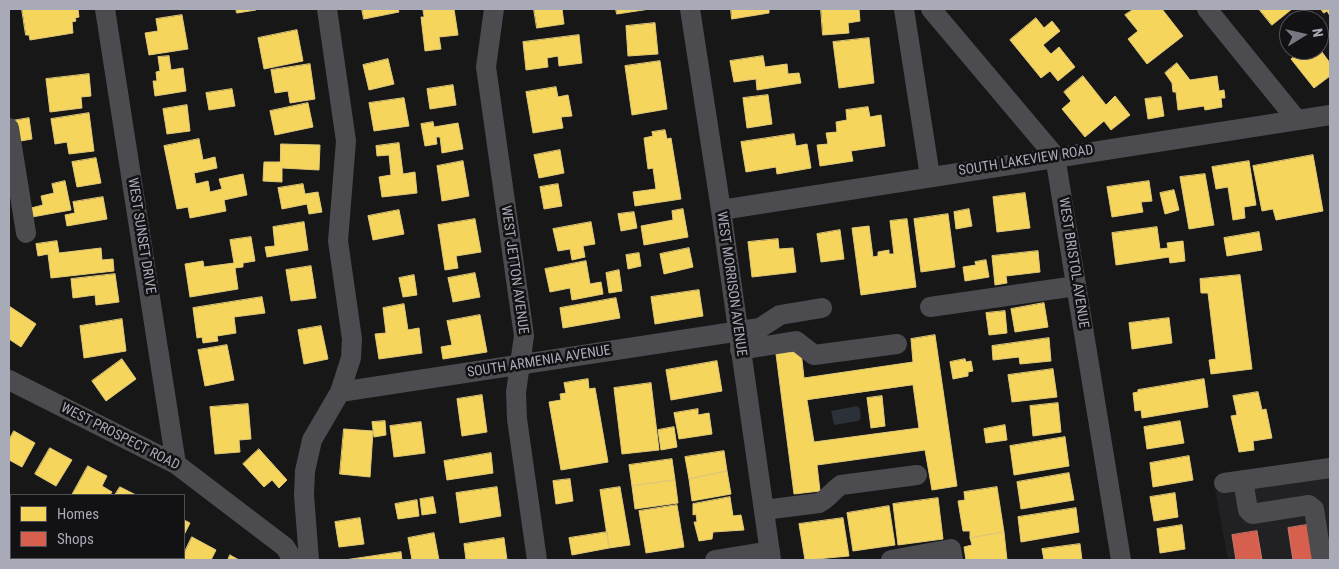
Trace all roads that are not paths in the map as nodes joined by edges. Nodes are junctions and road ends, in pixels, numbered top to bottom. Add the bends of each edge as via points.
1 (105, 9) edge
2 (327, 9) edge
3 (494, 9) edge
4 (690, 9) edge
5 (904, 9) edge
6 (931, 9) edge
7 (1208, 9) edge
8 (1330, 114) edge
9 (1297, 120) junction
10 (9, 128) edge
11 (1055, 156) junction
12 (930, 176) junction
13 (722, 210) junction
14 (26, 233) dead end
15 (1076, 286) junction
16 (930, 307) dead end
17 (822, 308) dead end
18 (778, 316) junction
19 (739, 341) junction
20 (782, 344) junction
21 (897, 344) dead end
22 (520, 365) junction
23 (9, 380) edge
24 (340, 392) junction
25 (176, 464) junction
26 (1330, 468) edge
27 (917, 475) dead end
28 (764, 510) junction
29 (771, 556) edge
30 (294, 560) edge
31 (309, 560) edge
32 (537, 560) edge
33 (715, 560) edge
34 (891, 560) edge
35 (953, 560) edge
36 (1121, 560) edge
37 (1322, 560) edge

1 - 25 street, WEST SUNSET DRIVE
2 - 24 street via 346,141 338,241 352,339 351,358
3 - 22 street, WEST JETTON AVENUE via 486,67 524,336
4 - 13 street, WEST MORRISON AVENUE
5 - 12 street
6 - 11 street
7 - 9 street
8 - 9 street, SOUTH LAKEVIEW ROAD
9 - 11 street, SOUTH LAKEVIEW ROAD
10 - 14 street
11 - 12 street, SOUTH LAKEVIEW ROAD
11 - 15 street, WEST BRISTOL AVENUE
12 - 13 street, SOUTH LAKEVIEW ROAD
13 - 19 street, WEST MORRISON AVENUE
15 - 16 street
15 - 36 street, WEST BRISTOL AVENUE
17 - 18 street
18 - 19 street
18 - 20 street
19 - 20 street
19 - 22 street, SOUTH ARMENIA AVENUE
19 - 28 street, WEST MORRISON AVENUE
20 - 21 street via 796,341 814,356
22 - 24 street, SOUTH ARMENIA AVENUE
22 - 32 street, WEST JETTON AVENUE via 517,419
23 - 25 street, WEST PROSPECT ROAD
24 - 31 street via 312,440 305,471
25 - 30 street, WEST PROSPECT ROAD via 285,547
26 - 37 street via 1233,482 1252,514 1309,505 1314,509
27 - 28 street via 840,485 826,500
28 - 29 street, WEST MORRISON AVENUE
29 - 33 street
34 - 35 street via 951,549

